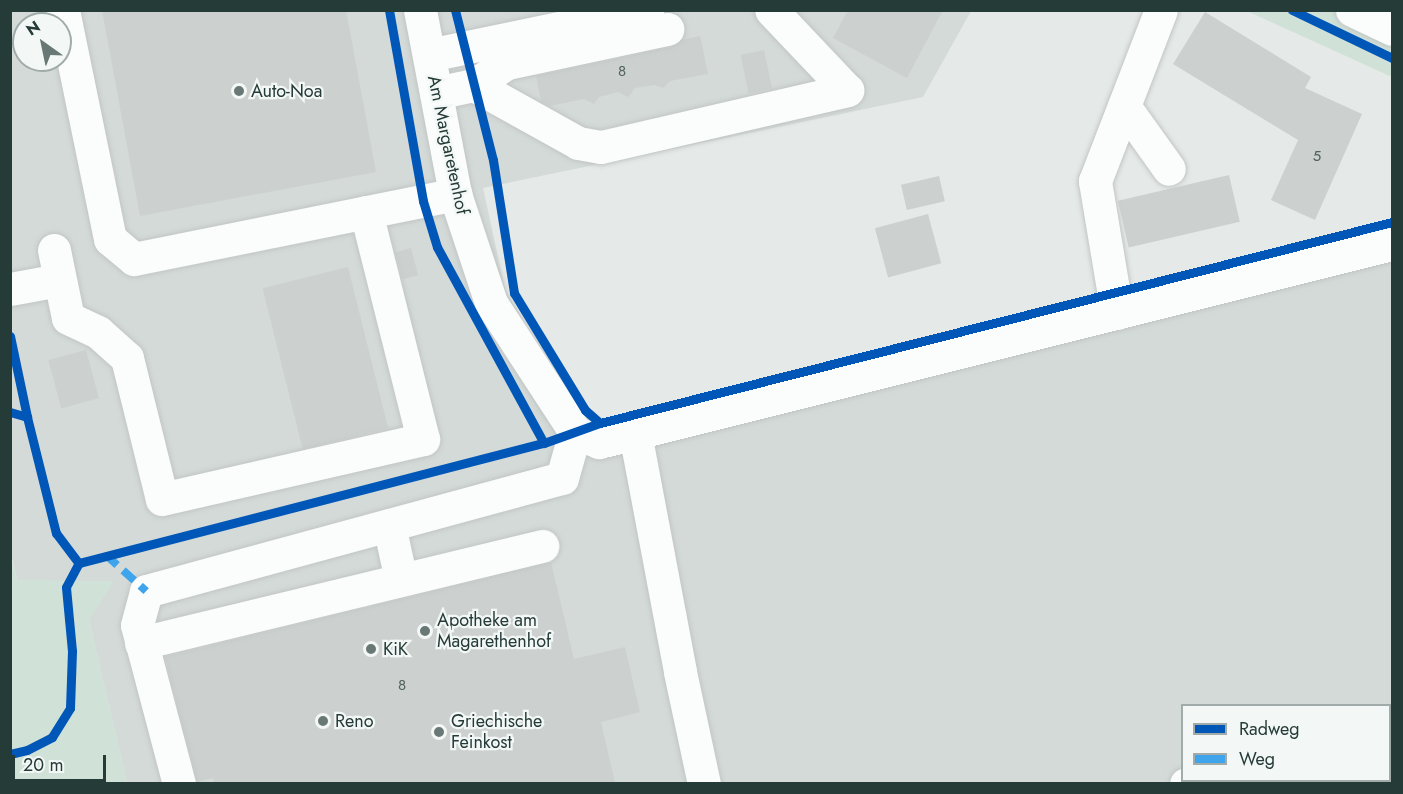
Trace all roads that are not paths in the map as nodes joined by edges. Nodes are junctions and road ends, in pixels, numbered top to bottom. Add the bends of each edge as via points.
1 (63, 10) edge
2 (420, 10) edge
3 (771, 10) edge
4 (1161, 10) edge
5 (1352, 10) edge
6 (657, 20) edge
7 (1392, 29) edge
8 (429, 56) junction
9 (474, 85) junction
10 (436, 93) junction
11 (1124, 106) junction
12 (1169, 170) dead end
13 (455, 194) junction
14 (366, 212) junction
15 (1392, 244) edge
16 (10, 289) edge
17 (1117, 313) junction
18 (575, 432) junction
19 (634, 434) junction
20 (389, 525) junction
21 (542, 546) dead end
22 (401, 580) junction
23 (141, 643) junction
24 (179, 783) edge
25 (704, 783) edge

1 - 14 street via 110,239 134,260
2 - 8 street, Am Margaretenhof
3 - 9 street via 847,90 601,147 578,143
4 - 11 street
5 - 7 street
6 - 8 street
6 - 9 street via 507,63
8 - 10 street, Am Margaretenhof
9 - 10 street
10 - 13 street, Am Margaretenhof
11 - 12 street
11 - 17 street via 1095,181
13 - 14 street
13 - 18 street, Am Margaretenhof via 491,303
14 - 16 street via 423,439 162,499 127,358 98,332 68,318 56,265
15 - 17 street
17 - 19 street
18 - 19 street via 599,442
18 - 20 street via 562,478
19 - 25 street
20 - 22 street
20 - 23 street via 146,591 136,626
21 - 22 street
22 - 23 street
23 - 24 street

